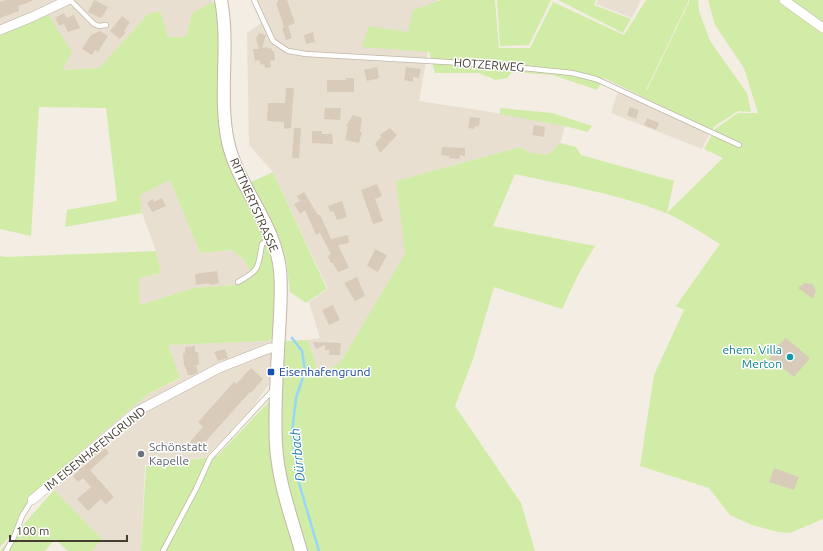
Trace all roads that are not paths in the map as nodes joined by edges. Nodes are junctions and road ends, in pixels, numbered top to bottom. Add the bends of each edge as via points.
1 (69, 0) edge
2 (221, 0) edge
3 (254, 0) edge
4 (784, 0) edge
5 (106, 25) dead end
6 (823, 28) edge
7 (0, 30) edge
8 (739, 144) dead end
9 (271, 237) junction
10 (238, 282) dead end
11 (278, 348) junction
12 (277, 387) junction
13 (32, 500) joint
14 (6, 551) edge
15 (163, 551) edge
16 (301, 551) edge

1 - 5 lane via 94,24
1 - 7 street
2 - 9 street, RITTNERTSTRASSE via 224,32 224,107 228,141 236,167
3 - 8 lane, HOTZERWEG via 273,41 288,51 482,64 572,73 596,79
4 - 6 street
9 - 10 lane via 262,244 259,264 253,274
9 - 11 street, RITTNERTSTRASSE via 280,271
11 - 12 street, RITTNERTSTRASSE
11 - 13 street, IM EISENHAFENGRUND via 270,348 219,368 136,412
12 - 15 lane via 210,458
12 - 16 street, RITTNERTSTRASSE via 277,457 284,493
13 - 14 lane, IM EISENHAFENGRUND

